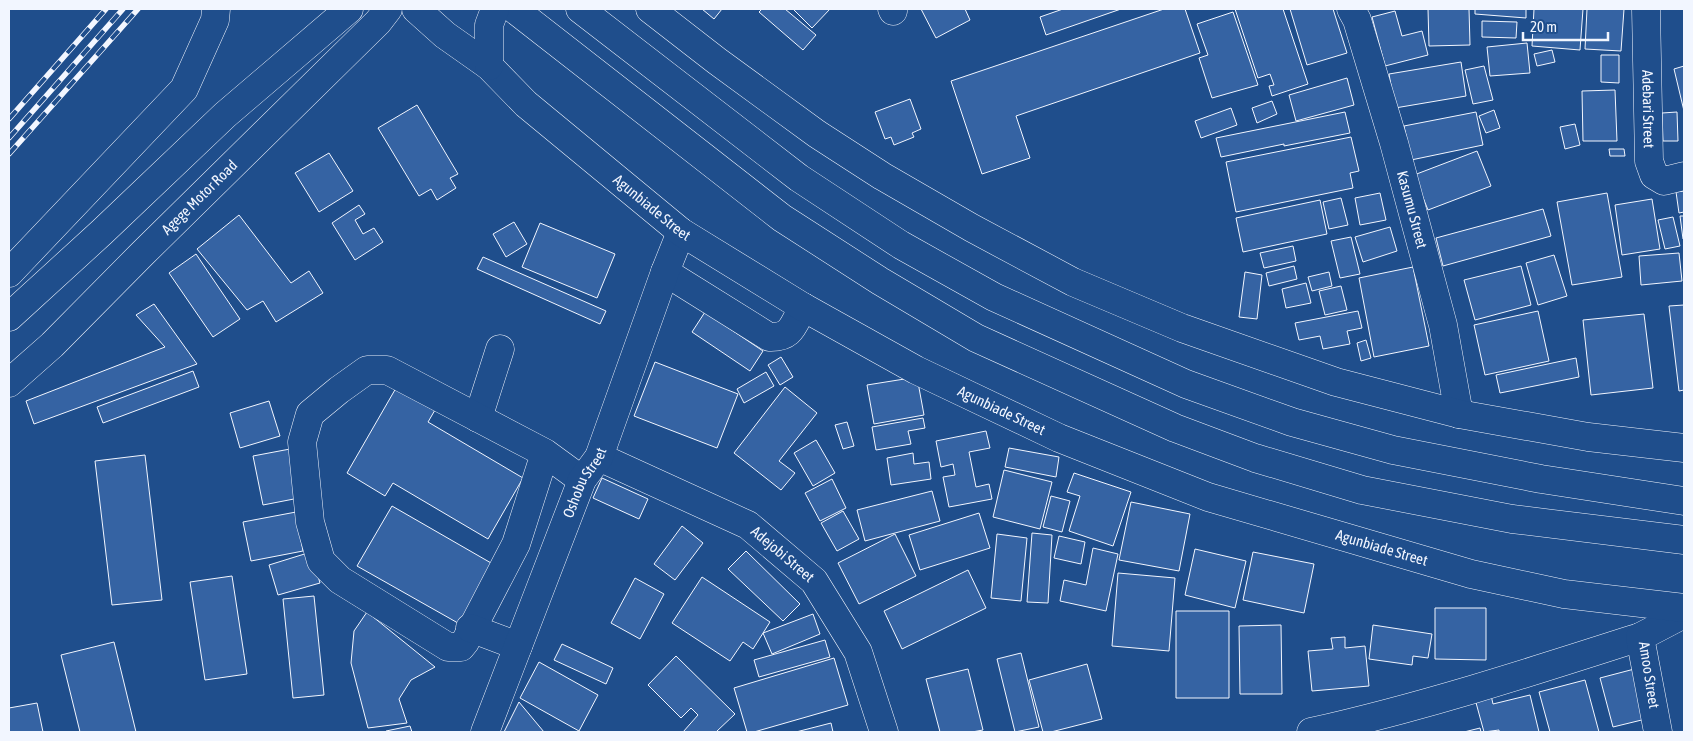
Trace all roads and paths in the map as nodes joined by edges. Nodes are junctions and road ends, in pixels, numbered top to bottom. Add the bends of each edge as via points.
1 (216, 9) edge
2 (350, 9) edge
3 (388, 9) edge
4 (416, 9) edge
5 (495, 9) edge
6 (514, 9) edge
7 (580, 9) edge
8 (650, 9) edge
9 (1351, 9) edge
10 (1646, 9) edge
11 (489, 66) junction
12 (1684, 176) edge
13 (681, 232) junction
14 (665, 272) junction
15 (9, 273) edge
16 (803, 307) junction
17 (9, 317) edge
18 (500, 349) dead end
19 (9, 383) edge
20 (1459, 414) junction
21 (478, 418) junction
22 (1684, 448) edge
23 (545, 453) junction
24 (599, 457) junction
25 (582, 480) junction
26 (1684, 501) edge
27 (1684, 540) edge
28 (1684, 608) edge
29 (1684, 614) edge
30 (470, 628) junction
31 (1640, 637) junction
32 (518, 646) junction
33 (485, 732) edge
34 (884, 732) edge
35 (1311, 732) edge
36 (1658, 732) edge

1 - 15 main road via 215,20 184,89
2 - 17 main road via 225,115
3 - 19 main road, Agege Motor Road via 59,338
4 - 11 main road, Agunbiade Street via 445,35
5 - 11 main road via 489,25
6 - 27 main road via 782,218 976,338 1176,428 1255,458 1362,490 1512,519
7 - 26 main road via 799,178 901,245 994,297 1186,384 1292,422 1393,450 1541,479
8 - 20 main road via 817,134 972,228 1073,282 1182,328 1336,382
9 - 20 main road, Kasumu Street via 1391,133 1443,325
10 - 12 main road, Adebari Street via 1649,161 1654,175 1664,181
11 - 13 main road, Agunbiade Street via 526,104
13 - 14 main road, Oshobu Street
13 - 16 main road, Agunbiade Street
14 - 16 main road via 769,336 780,337 789,332
14 - 24 main road, Oshobu Street
16 - 28 main road, Agunbiade Street via 916,370 1059,438 1208,497 1471,574 1564,594
18 - 21 main road
20 - 22 main road via 1588,437
21 - 23 main road
21 - 30 main road via 387,370 367,370 310,414 302,442 310,522 321,562 340,580 448,647 461,647
23 - 25 main road
23 - 30 main road via 516,544
24 - 25 main road, Oshobu Street
24 - 34 main road, Adejobi Street via 748,526 814,581 858,652
25 - 32 main road, Oshobu Street
29 - 31 main road, Amoo Street
30 - 32 main road
31 - 35 main road via 1506,680
31 - 36 main road, Amoo Street
32 - 33 main road, Oshobu Street

